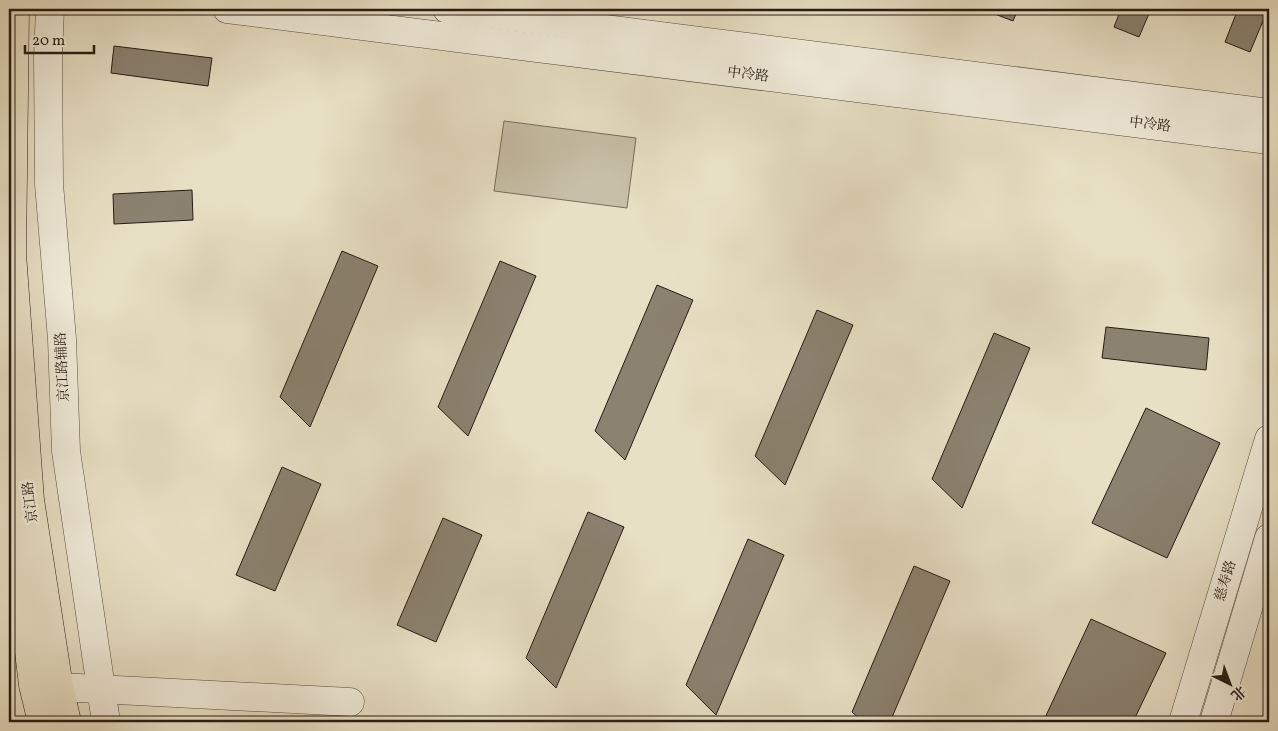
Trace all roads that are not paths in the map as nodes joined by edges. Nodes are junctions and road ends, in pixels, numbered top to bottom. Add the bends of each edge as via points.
1 (15, 9) edge
2 (50, 9) edge
3 (227, 9) edge
4 (447, 9) edge
5 (1269, 114) edge
6 (1269, 140) edge
7 (1269, 439) edge
8 (9, 484) edge
9 (1269, 538) edge
10 (60, 687) junction
11 (101, 690) junction
12 (350, 702) dead end
13 (42, 722) edge
14 (68, 722) edge
15 (106, 722) edge
16 (1183, 722) edge
17 (1214, 722) edge

1 - 10 main road, 京江路 via 12,254 30,500
2 - 11 street, 京江路辅路 via 49,184 62,338 66,451
3 - 6 street, 中冷路
4 - 5 street, 中冷路
7 - 16 street, 慈寿路
8 - 13 main road, 京江路 via 33,685
9 - 17 street, 慈寿路
10 - 11 street
10 - 14 main road, 京江路
11 - 12 street
11 - 15 street, 京江路辅路

